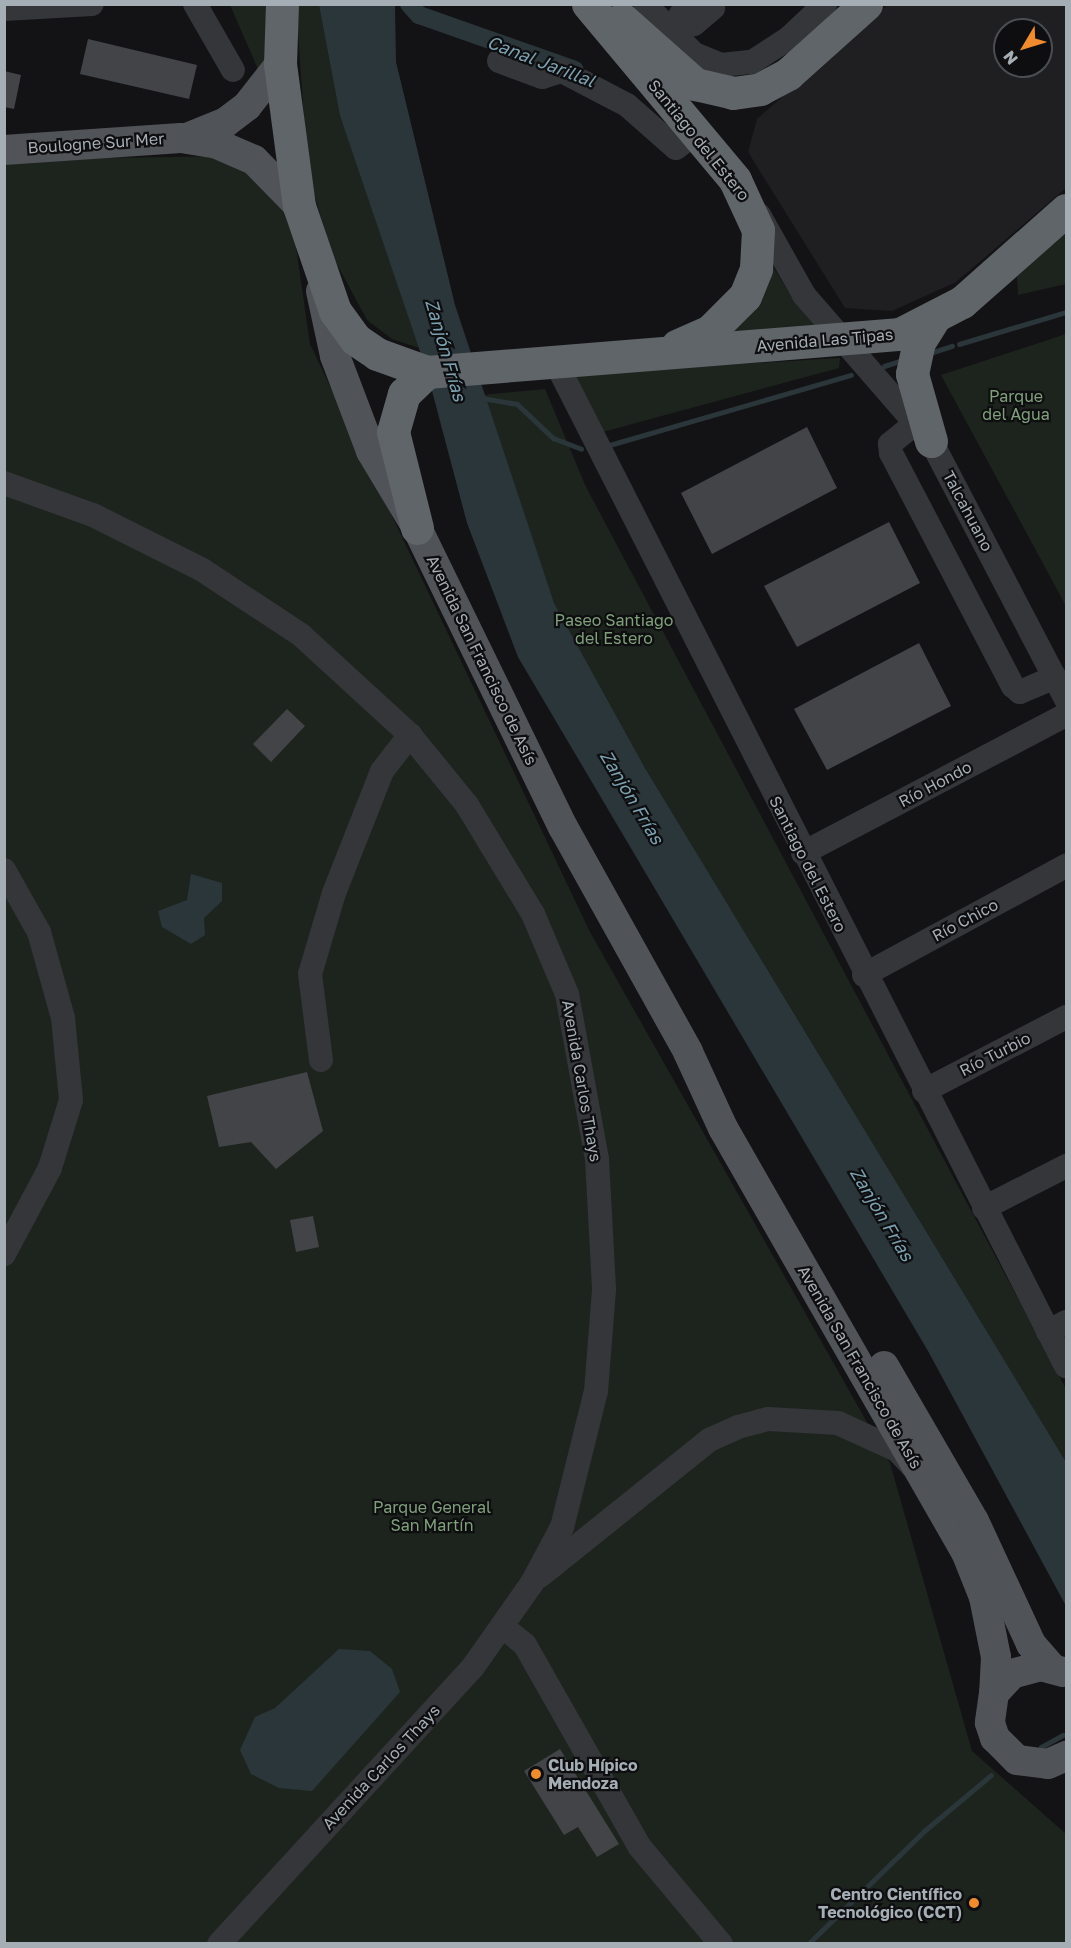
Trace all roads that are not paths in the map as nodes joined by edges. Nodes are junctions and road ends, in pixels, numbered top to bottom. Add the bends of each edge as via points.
1 (92, 4) edge
2 (195, 4) edge
3 (282, 4) edge
4 (588, 4) edge
5 (607, 4) edge
6 (645, 4) edge
7 (687, 4) edge
8 (825, 4) edge
9 (866, 4) edge
10 (713, 8) dead end
11 (4, 9) edge
12 (671, 31) junction
13 (499, 62) dead end
14 (280, 64) junction
15 (233, 70) dead end
16 (696, 133) junction
17 (188, 138) junction
18 (4, 150) edge
19 (748, 198) junction
20 (299, 206) junction
21 (1066, 210) edge
22 (312, 253) junction
23 (933, 320) junction
24 (842, 340) junction
25 (650, 353) junction
26 (554, 359) junction
27 (427, 372) junction
28 (924, 431) junction
29 (4, 483) edge
30 (417, 528) junction
31 (1055, 677) junction
32 (1066, 699) edge
33 (1066, 715) edge
34 (410, 735) junction
35 (803, 853) junction
36 (1066, 866) edge
37 (4, 870) edge
38 (864, 975) junction
39 (1066, 1017) edge
40 (688, 1052) junction
41 (321, 1060) dead end
42 (924, 1091) junction
43 (1066, 1166) edge
44 (984, 1209) junction
45 (4, 1254) edge
46 (1057, 1327) edge
47 (1066, 1366) edge
48 (926, 1481) junction
49 (532, 1583) junction
50 (503, 1627) junction
51 (1062, 1672) edge
52 (994, 1693) junction
53 (1060, 1765) edge
54 (219, 1944) edge
55 (721, 1944) edge

1 - 11 street
2 - 15 street
3 - 14 highway
4 - 16 highway, Santiago del Estero
5 - 9 highway via 694,84 733,93 760,89 788,74
6 - 12 street
7 - 12 street
8 - 12 street via 752,62 722,65 694,54
10 - 12 street via 694,24
13 - 16 street via 542,77 562,71 627,105 676,148
14 - 17 main road, Boulogne Sur Mer via 247,106 226,122
14 - 20 highway
16 - 19 highway, Santiago del Estero
17 - 18 main road, Boulogne Sur Mer
17 - 20 main road, Boulogne Sur Mer via 231,148 254,160
19 - 24 street, Santiago del Estero via 794,281
19 - 25 highway, Avenida Las Tipas via 759,249 745,296 700,337
20 - 22 highway
21 - 23 highway, Avenida Las Tipas
22 - 27 highway via 335,311 355,339 377,354
22 - 30 main road, Avenida San Francisco de Asís via 335,356 371,451
23 - 24 highway, Avenida Las Tipas via 900,334
23 - 28 highway via 920,342 912,374
24 - 25 highway, Avenida Las Tipas
24 - 28 street, Talcahuano
25 - 26 highway, Avenida Las Tipas
26 - 27 highway, Avenida Las Tipas
26 - 35 street, Santiago del Estero
27 - 30 highway via 404,394 393,432
28 - 31 street, Talcahuano
28 - 31 street via 890,444 891,453 1013,686 1020,692
29 - 34 street, Avenida Carlos Thays via 93,515 201,569 301,635
30 - 40 main road, Avenida San Francisco de Asís via 563,827
31 - 32 street, Talcahuano
33 - 35 street, Río Hondo
34 - 41 street via 382,771 334,893 310,974
34 - 49 street, Avenida Carlos Thays via 467,805 533,914 567,994 597,1159 604,1290 596,1391 562,1527
35 - 38 street, Santiago del Estero
36 - 38 street, Río Chico
37 - 45 street via 39,932 63,1018 71,1100 50,1168 16,1241
38 - 42 street, Santiago del Estero
39 - 42 street, Río Turbio
40 - 48 main road, Avenida San Francisco de Asís via 723,1128
40 - 51 main road, Avenida San Francisco de Asís via 739,1120 939,1459 1031,1644
42 - 44 street, Santiago del Estero
43 - 44 street
44 - 46 street, Santiago del Estero
46 - 47 street, Santiago del Estero
48 - 49 street, Avenida Carlos Thays via 897,1450 861,1430 801,1418 768,1419 709,1440
48 - 52 main road, Avenida San Francisco de Asís via 966,1552 984,1597 996,1657
49 - 50 street, Avenida Carlos Thays
50 - 54 street, Avenida Carlos Thays via 398,1752
50 - 55 street via 525,1645 639,1846
51 - 52 main road via 1021,1669
52 - 53 main road, Avenida San Francisco de Asís via 990,1716 995,1738 1017,1760

